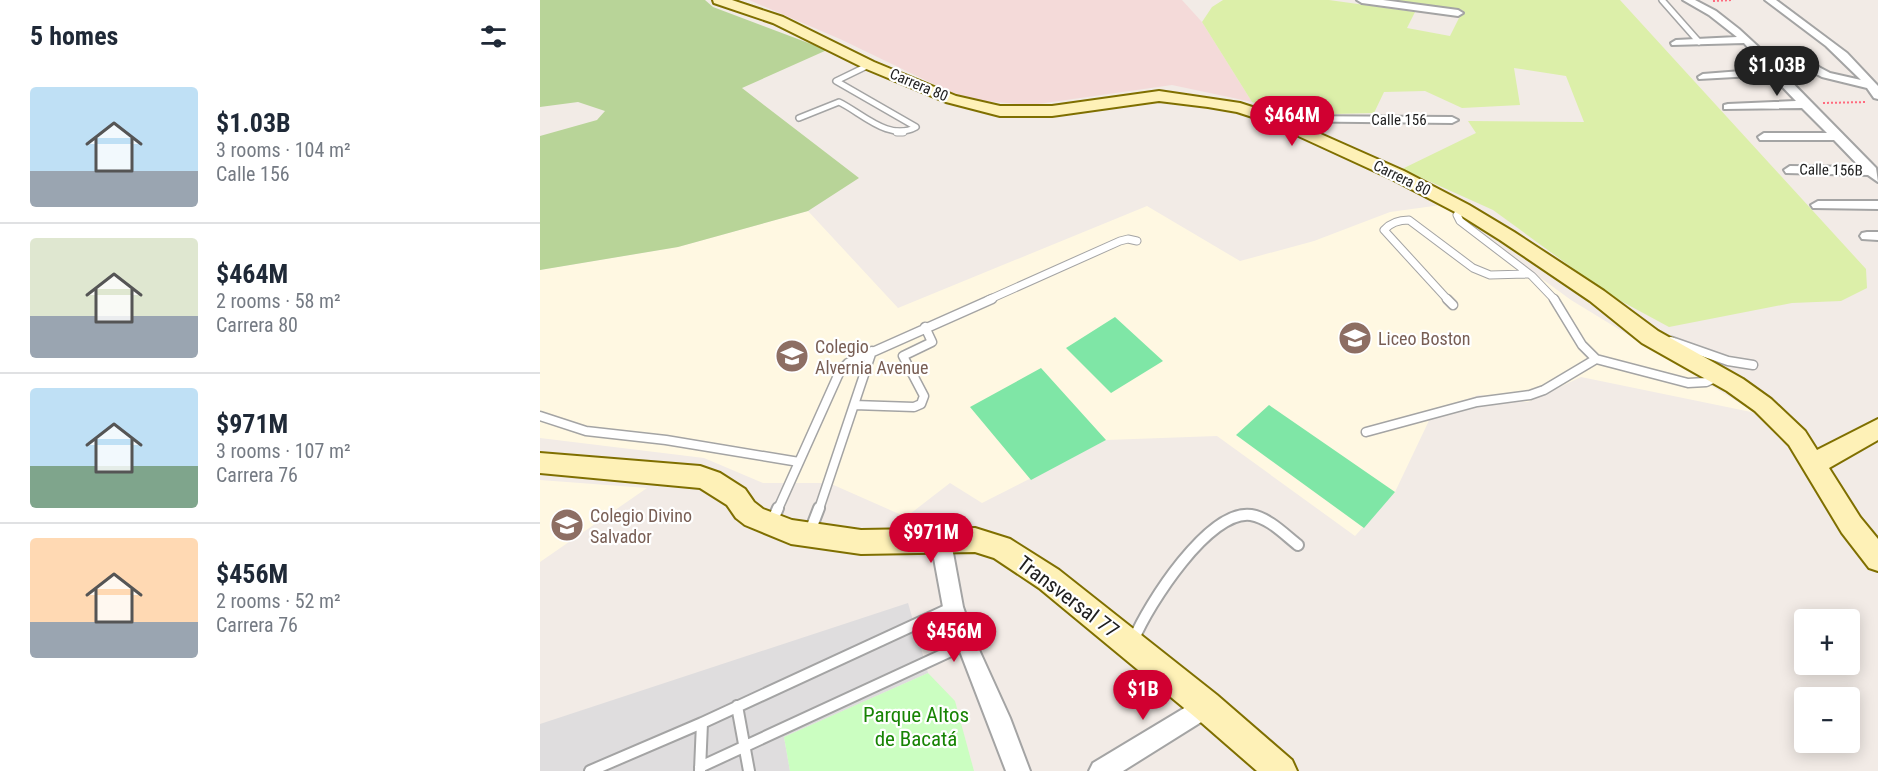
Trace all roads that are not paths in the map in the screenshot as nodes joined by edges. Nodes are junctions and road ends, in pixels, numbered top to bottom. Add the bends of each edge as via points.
1 (719, 0) edge
2 (1362, 0) edge
3 (1662, 0) edge
4 (1688, 0) edge
5 (1770, 0) edge
6 (1458, 13) dead end
7 (1746, 40) junction
8 (1699, 42) junction
9 (1676, 43) dead end
10 (1762, 55) junction
11 (869, 65) junction
12 (1774, 72) junction
13 (1703, 77) dead end
14 (1875, 91) edge
15 (1805, 104) junction
16 (1728, 107) dead end
17 (799, 118) dead end
18 (1274, 119) junction
19 (1452, 120) dead end
20 (894, 133) junction
21 (1764, 136) dead end
22 (1837, 136) junction
23 (886, 139) dead end
24 (1790, 170) dead end
25 (1875, 174) edge
26 (1818, 205) dead end
27 (1878, 205) edge
28 (1463, 209) junction
29 (1137, 241) dead end
30 (1527, 274) junction
31 (1453, 305) dead end
32 (925, 327) junction
33 (1650, 337) junction
34 (872, 351) junction
35 (1596, 359) junction
36 (1753, 365) dead end
37 (1719, 375) junction
38 (854, 405) junction
39 (540, 416) edge
40 (1878, 429) edge
41 (1366, 432) dead end
42 (799, 462) junction
43 (540, 463) edge
44 (1815, 463) junction
45 (770, 525) junction
46 (809, 534) junction
47 (941, 542) junction
48 (1298, 545) dead end
49 (1878, 559) edge
50 (953, 607) junction
51 (966, 644) junction
52 (1132, 645) junction
53 (737, 706) junction
54 (1206, 706) junction
55 (702, 723) junction
56 (745, 746) junction
57 (700, 769) edge
58 (590, 771) edge
59 (750, 771) edge
60 (1018, 771) edge
61 (1101, 771) edge
62 (1281, 771) edge

1 - 11 street, Carrera 80 via 778,20
2 - 6 street
3 - 8 lane
4 - 7 street
5 - 14 street via 1863,74
7 - 8 street
7 - 10 street
8 - 9 street
10 - 12 street
10 - 14 street via 1792,57 1826,75
11 - 18 street, Carrera 80 via 951,99 999,111 1052,111 1159,96 1240,108
11 - 20 lane via 836,81 916,127
12 - 13 street
12 - 15 street
15 - 16 street
15 - 22 street
17 - 20 lane via 839,102
18 - 19 street, Calle 156
18 - 28 street, Carrera 80
20 - 23 lane
21 - 22 street
22 - 25 street
24 - 25 street, Calle 156B
26 - 27 street
28 - 30 lane via 1457,214 1460,221
28 - 33 street, Carrera 80 via 1597,296
29 - 32 lane via 1120,241
30 - 31 lane via 1490,275 1473,268 1409,220 1387,225 1384,230 1388,235
30 - 35 lane via 1551,295 1575,337
32 - 34 lane
32 - 38 lane via 932,342 903,356 924,396 921,404
33 - 36 lane
33 - 37 street, Carrera 80
34 - 38 lane
34 - 42 lane via 840,371
35 - 37 lane via 1688,383 1706,382
35 - 41 lane via 1530,395 1477,402
37 - 44 street, Carrera 80 via 1780,419
38 - 46 lane
39 - 42 lane via 584,432 666,440
40 - 44 street
42 - 45 lane
43 - 45 street, Transversal 77 via 700,477 736,497 745,510
44 - 49 street, Carrera 80 via 1851,525
45 - 46 street, Transversal 77
46 - 47 street, Transversal 77 via 861,542
47 - 50 street
47 - 52 street, Transversal 77 via 975,540 1001,548 1021,559
48 - 52 lane via 1263,519 1244,515 1228,520 1164,582 1139,622
50 - 51 street
50 - 53 lane
51 - 56 lane
51 - 60 street
52 - 54 street, Transversal 77
53 - 55 lane
53 - 56 lane
54 - 61 street
54 - 62 street, Transversal 77
55 - 57 lane
55 - 58 lane
56 - 57 lane
56 - 59 lane

